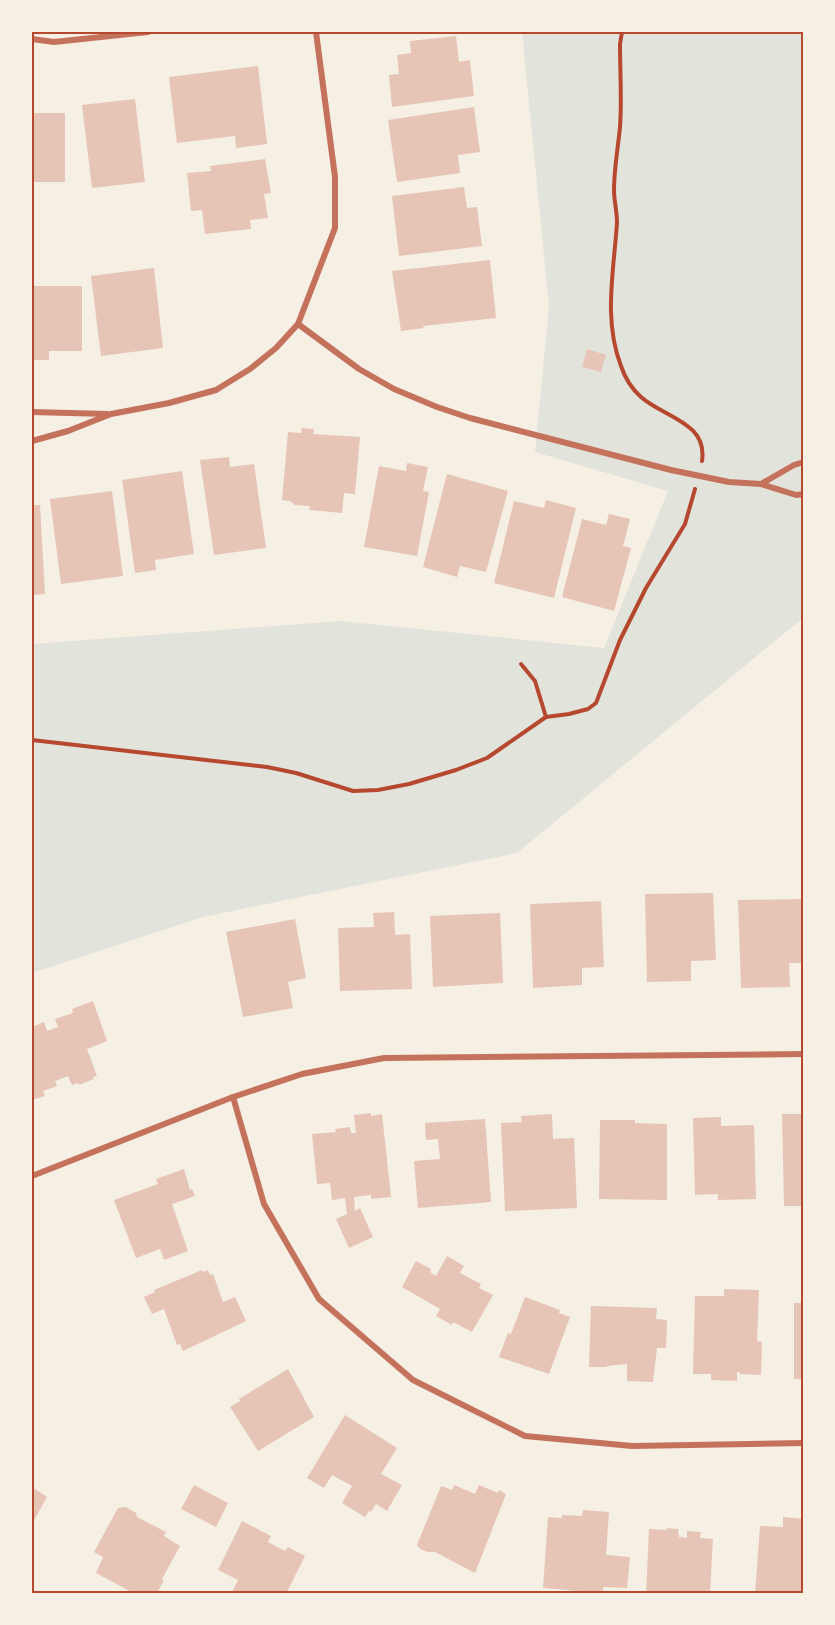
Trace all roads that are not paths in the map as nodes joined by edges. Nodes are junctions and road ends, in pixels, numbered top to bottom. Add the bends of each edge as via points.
1 (148, 32) edge
2 (316, 32) edge
3 (32, 39) edge
4 (298, 324) junction
5 (32, 412) edge
6 (111, 414) junction
7 (32, 441) edge
8 (804, 462) edge
9 (761, 484) junction
10 (804, 494) edge
11 (804, 1054) edge
12 (233, 1098) junction
13 (32, 1176) edge
14 (804, 1443) edge

1 - 3 street via 54,42
2 - 4 street via 335,177 335,228
4 - 6 street via 250,369 216,390
4 - 9 street via 359,369 436,407 699,476
5 - 6 street
6 - 7 street
8 - 9 street
9 - 10 street
11 - 12 street via 384,1058 302,1074
12 - 13 street
12 - 14 street via 264,1204 319,1299 413,1380 525,1436 632,1446

